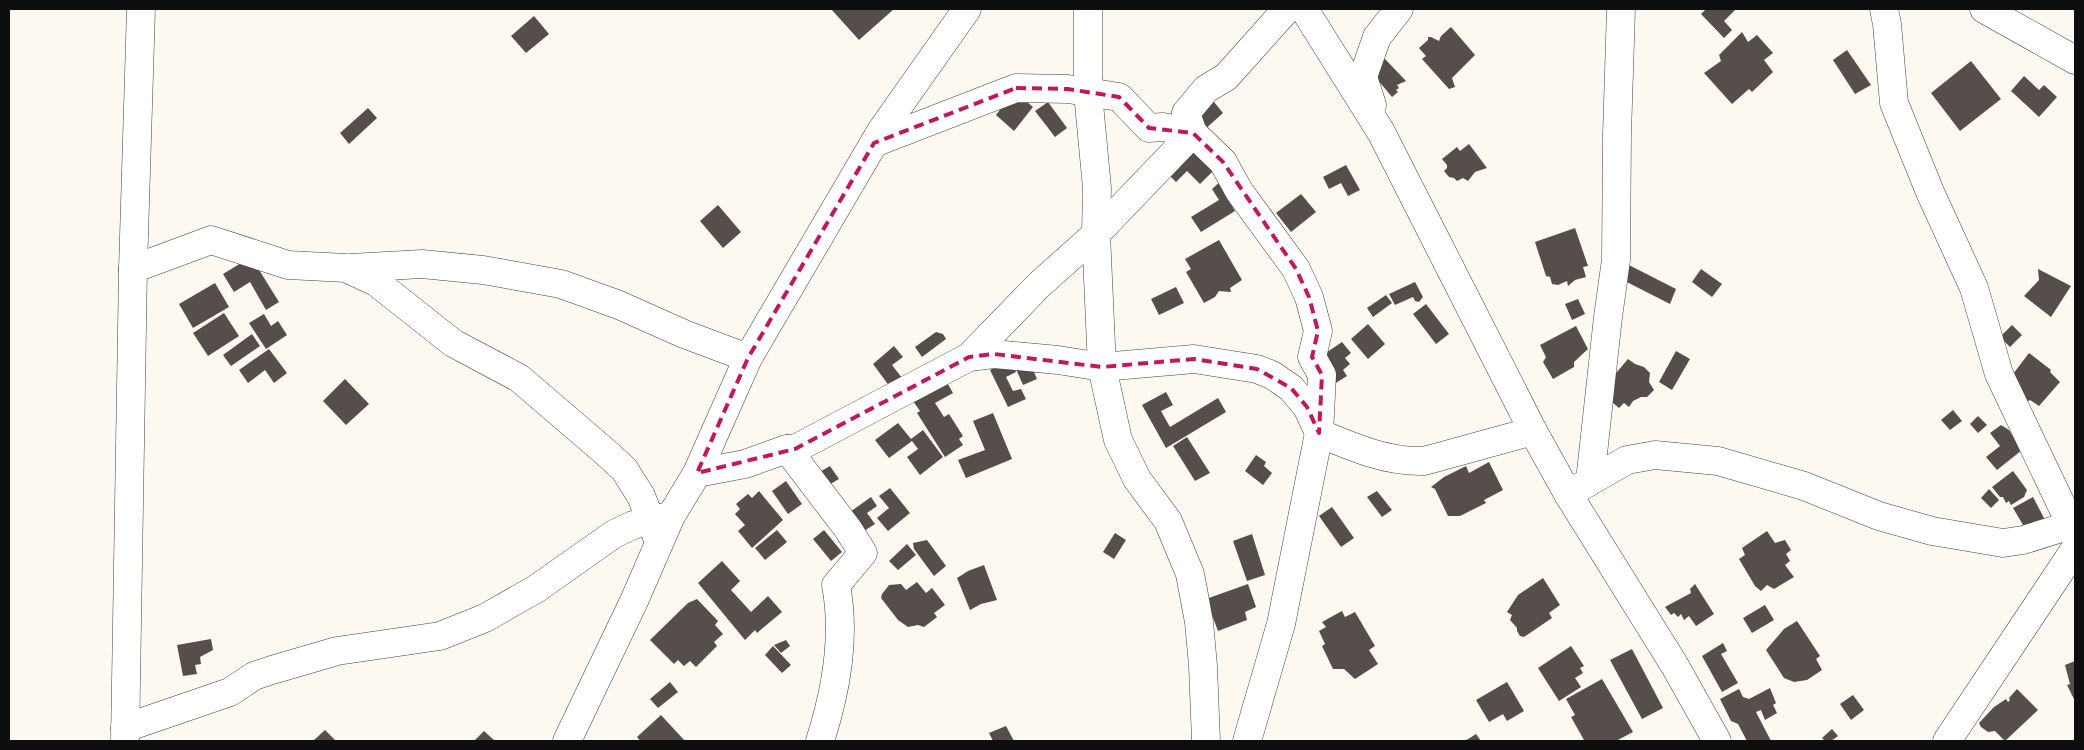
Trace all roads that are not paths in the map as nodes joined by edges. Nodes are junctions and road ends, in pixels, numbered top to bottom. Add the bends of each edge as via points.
1 (142, 9) edge
2 (967, 9) edge
3 (1088, 9) edge
4 (1287, 9) edge
5 (1304, 9) edge
6 (1399, 9) edge
7 (1621, 9) edge
8 (1884, 9) edge
9 (1984, 9) edge
10 (2075, 60) edge
11 (1088, 93) junction
12 (1193, 132) junction
13 (1381, 132) junction
14 (874, 143) junction
15 (1096, 234) junction
16 (346, 268) junction
17 (133, 269) junction
18 (969, 357) junction
19 (748, 358) junction
20 (1102, 367) junction
21 (1533, 431) junction
22 (1319, 433) junction
23 (787, 449) junction
24 (624, 469) junction
25 (697, 473) junction
26 (1579, 487) junction
27 (666, 518) junction
28 (2074, 531) edge
29 (125, 734) edge
30 (567, 741) edge
31 (820, 741) edge
32 (1206, 741) edge
33 (1247, 741) edge
34 (1717, 741) edge
35 (1948, 741) edge

1 - 17 street
2 - 14 street
3 - 11 street
4 - 12 street via 1226,77 1206,89 1186,113
5 - 13 street
6 - 13 street via 1377,37 1363,77
7 - 26 street via 1616,260
8 - 28 street via 1894,102 1974,288 1999,374
9 - 10 street
11 - 12 street via 1119,97 1149,128
11 - 14 street via 1053,88 1016,88
11 - 15 street via 1097,188
12 - 15 street
12 - 22 street via 1223,162 1239,191 1296,269 1309,296 1318,331 1312,357 1322,375
13 - 21 street
14 - 19 street
15 - 18 street via 1040,284
15 - 20 street
16 - 17 street via 288,265 211,240
16 - 19 street via 422,264 483,270 561,284
16 - 24 street via 376,282 453,343 519,378
17 - 29 street
18 - 20 street via 994,354
18 - 23 street via 795,449
19 - 25 street
20 - 22 street via 1194,359 1257,369 1291,388 1307,407
20 - 32 street via 1118,440 1137,479 1168,521 1190,574 1199,622
21 - 22 street via 1424,461 1407,462 1352,447
21 - 26 street
22 - 33 street via 1281,624
23 - 25 street via 745,464
23 - 31 street via 863,553 836,585 841,608 840,656 830,712
24 - 27 street via 641,496
24 - 27 street via 664,492
25 - 27 street
26 - 28 street via 1627,460 1655,455 1700,459 1718,461 1804,486 1879,516 1941,532 2003,543
26 - 34 street
27 - 29 street via 634,525 614,534 536,589 486,618 440,636 337,652 272,670 254,676 230,692
27 - 30 street via 634,601
28 - 35 street

